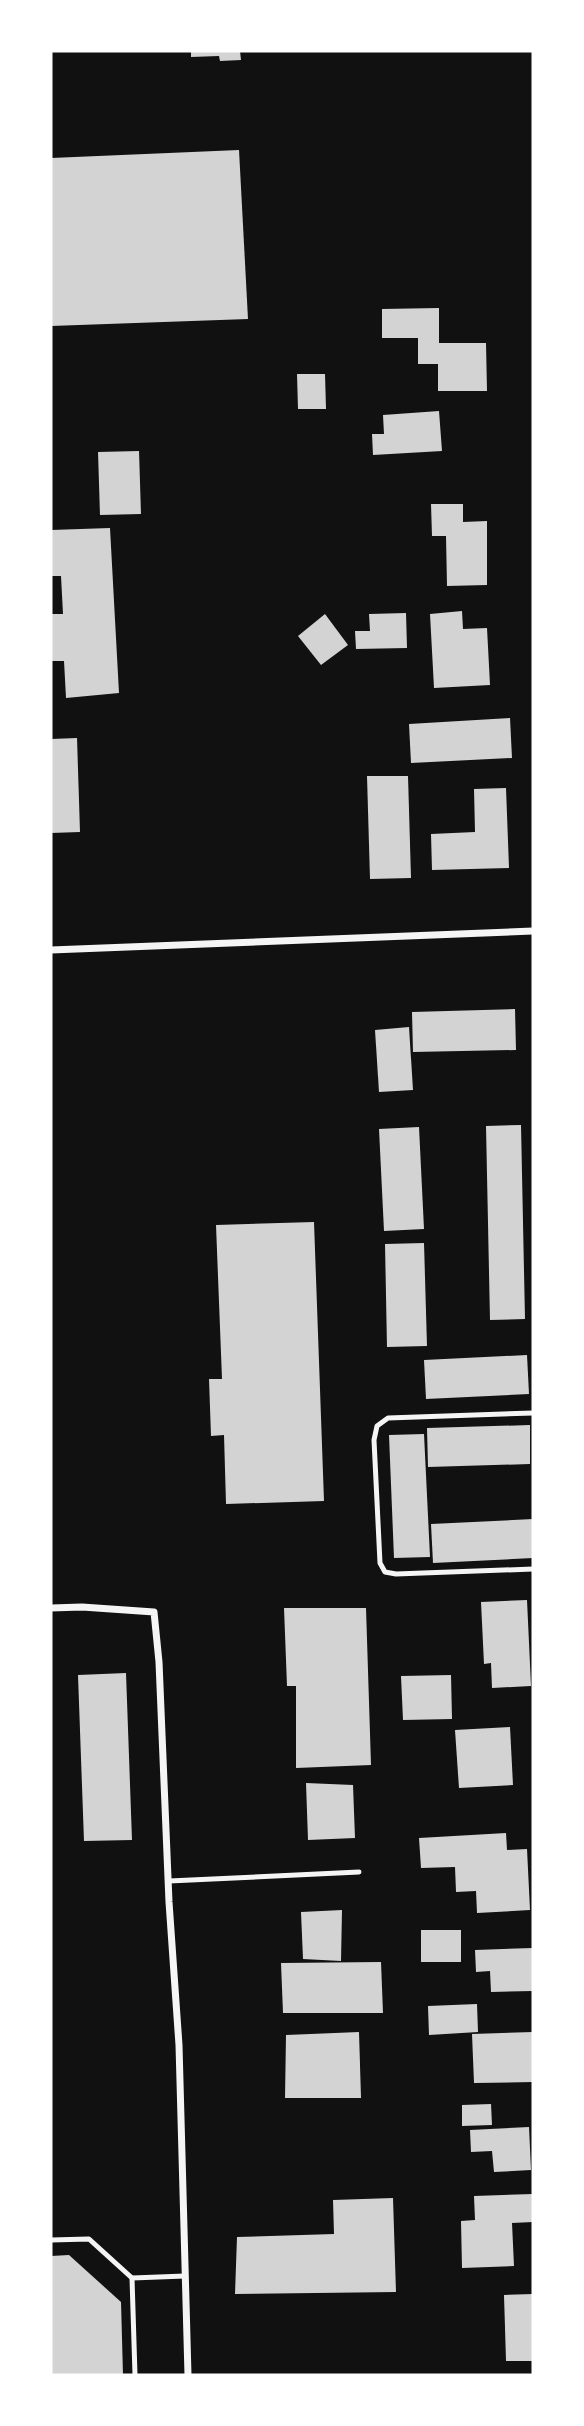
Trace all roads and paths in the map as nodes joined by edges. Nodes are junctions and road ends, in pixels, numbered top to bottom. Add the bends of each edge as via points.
1 (533, 931) edge
2 (51, 950) edge
3 (533, 1413) edge
4 (533, 1569) edge
5 (51, 1608) edge
6 (359, 1872) dead end
7 (169, 1881) junction
8 (51, 2240) edge
9 (185, 2276) junction
10 (132, 2278) junction
11 (135, 2375) edge
12 (188, 2375) edge

1 - 2 street
3 - 4 lane via 388,1418 377,1426 374,1440 384,1572
5 - 7 street via 154,1612
6 - 7 lane
7 - 9 street
8 - 10 lane via 89,2239
9 - 10 lane
9 - 12 street
10 - 11 lane

